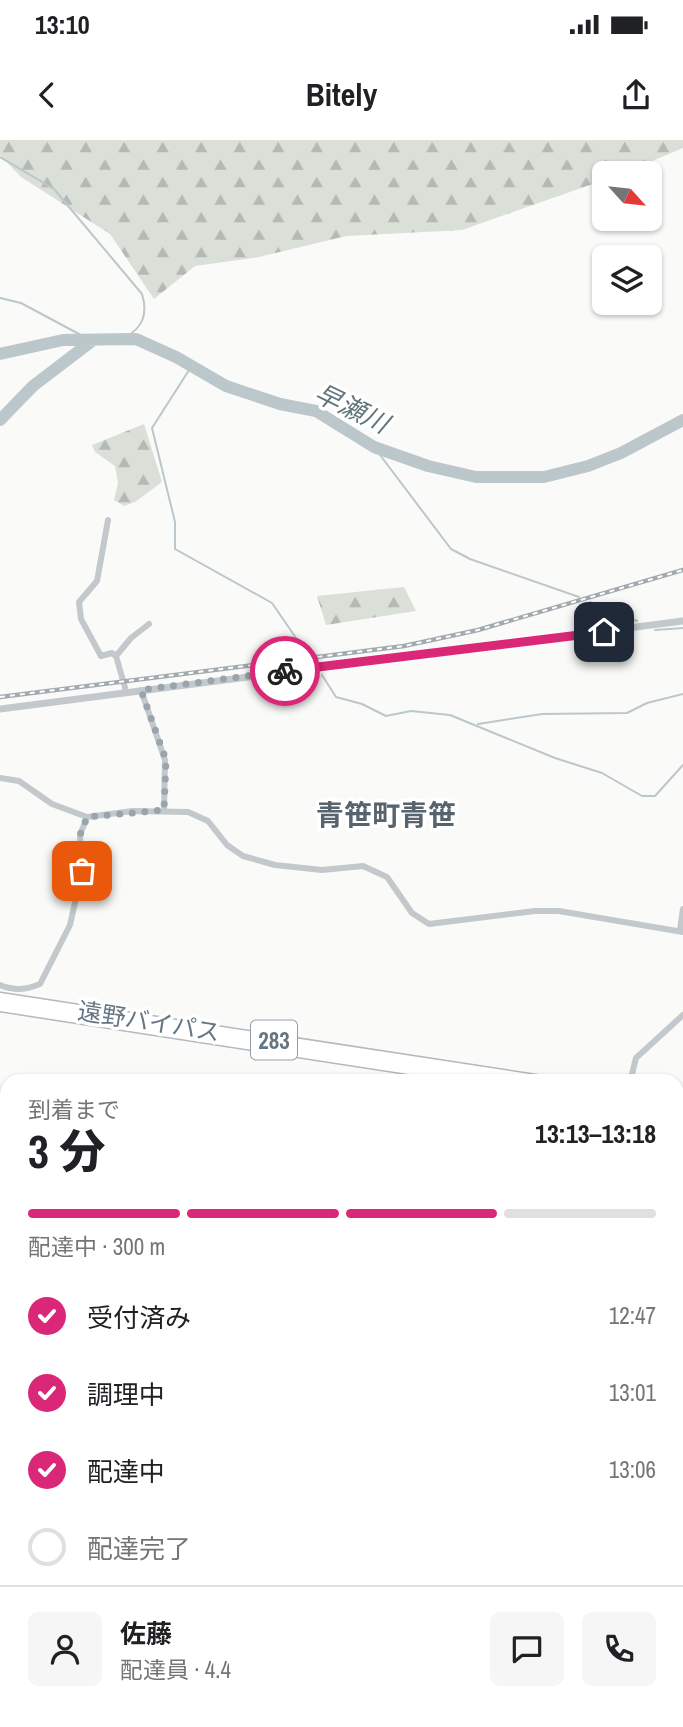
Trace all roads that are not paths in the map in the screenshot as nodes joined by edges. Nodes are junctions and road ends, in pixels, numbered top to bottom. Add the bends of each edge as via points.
1 (108, 520) dead end
2 (683, 621) edge
3 (149, 624) dead end
4 (117, 656) junction
5 (141, 690) junction
6 (126, 691) junction
7 (0, 709) edge
8 (0, 778) edge
9 (164, 810) junction
10 (87, 817) junction
11 (683, 909) edge
12 (681, 931) edge
13 (0, 985) edge
14 (0, 998) edge
15 (0, 1006) edge
16 (683, 1015) edge
17 (348, 1055) junction
18 (451, 1074) edge
19 (489, 1074) edge
20 (632, 1074) edge

1 - 4 street via 97,581 79,602 81,619 101,656
2 - 5 street
3 - 4 street
4 - 6 street
5 - 6 street
5 - 9 street via 166,760
6 - 7 street
8 - 10 street via 19,781 52,804
9 - 10 street
9 - 12 street via 188,812 208,821 227,845 243,856 297,869 363,866 387,877 412,913 429,924 559,911
10 - 13 street via 80,835 82,871 70,925 40,984 26,989
11 - 12 street
14 - 17 main road, 遠野バイパス / 283
15 - 17 main road, 遠野バイパス / 283
16 - 20 street via 636,1058
17 - 18 main road, 遠野バイパス / 283
17 - 19 main road, 遠野バイパス / 283

